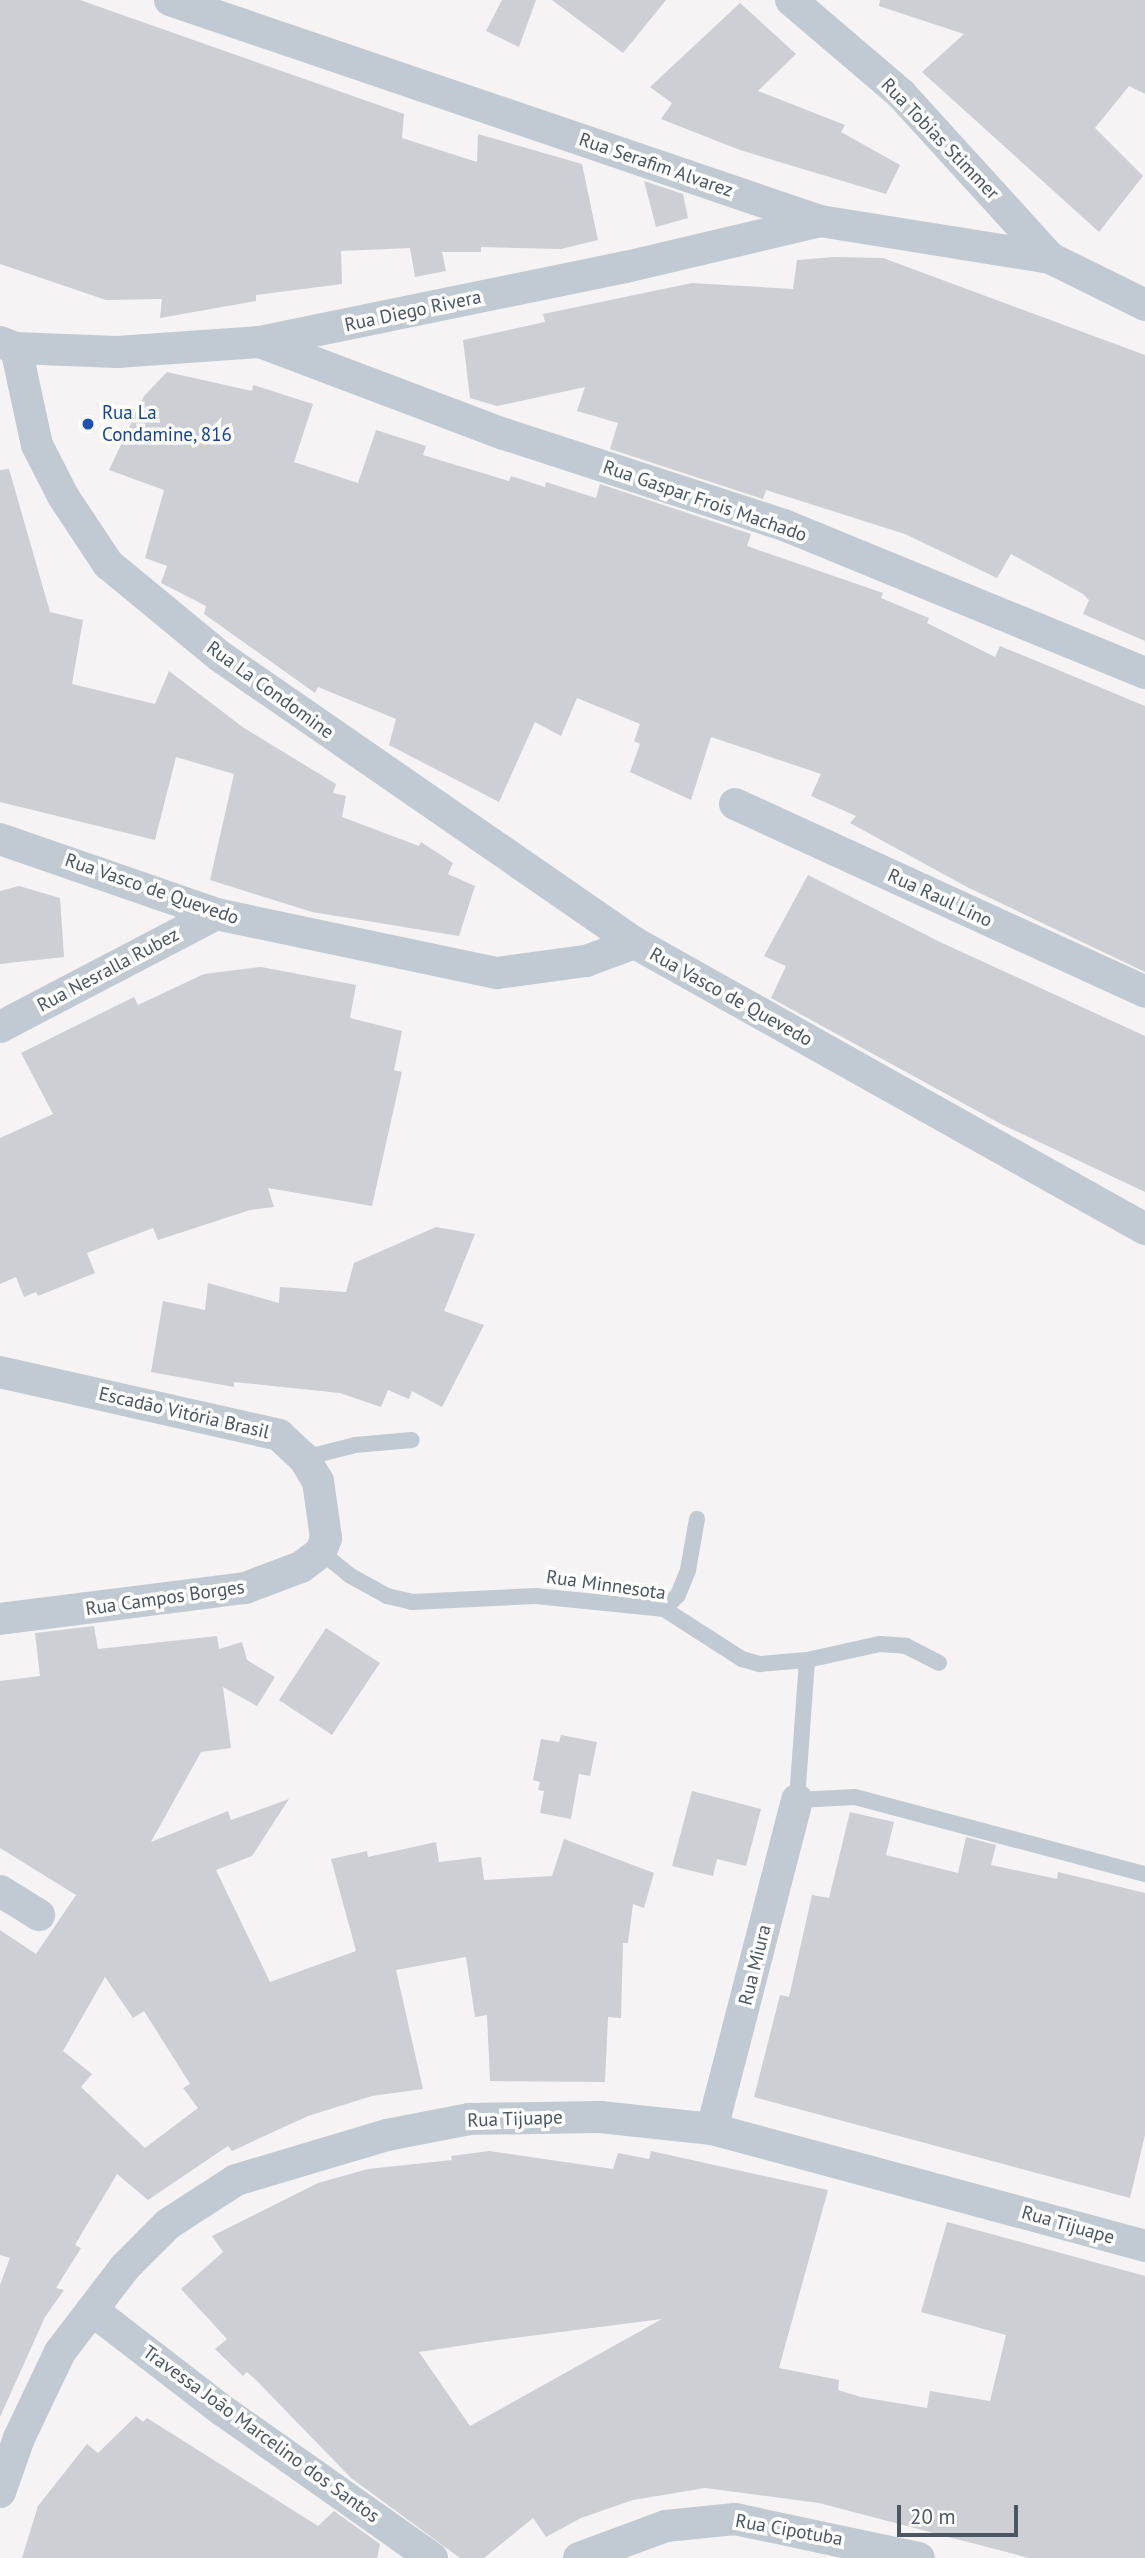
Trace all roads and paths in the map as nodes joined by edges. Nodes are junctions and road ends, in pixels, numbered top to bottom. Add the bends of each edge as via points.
1 (170, 0) edge
2 (791, 0) edge
3 (820, 221) junction
4 (1050, 258) junction
5 (1145, 305) edge
6 (260, 342) junction
7 (8, 345) edge
8 (1145, 673) edge
9 (735, 804) dead end
10 (0, 839) edge
11 (216, 914) junction
12 (635, 943) junction
13 (1145, 992) edge
14 (0, 1027) edge
15 (1145, 1229) edge
16 (0, 1372) edge
17 (412, 1440) dead end
18 (304, 1458) junction
19 (697, 1519) dead end
20 (321, 1552) junction
21 (664, 1609) junction
22 (2, 1620) edge
23 (807, 1660) junction
24 (939, 1663) dead end
25 (797, 1800) junction
26 (1145, 1874) edge
27 (0, 1891) edge
28 (39, 1915) dead end
29 (712, 2129) junction
30 (1145, 2246) edge
31 (92, 2309) junction
32 (0, 2492) edge
33 (432, 2558) edge
34 (579, 2558) edge
35 (919, 2558) edge

1 - 3 street, Rua Serafim Alvarez
2 - 4 street, Rua Tobias Stimmer via 901,94
3 - 4 street, Rua Serafim Alvarez
3 - 6 street, Rua Diego Rivera via 626,267
4 - 5 street, Rua Serafim Alvarez
6 - 7 street, Rua Diego Rivera via 117,352
6 - 8 street, Rua Gaspar Frois Machado via 504,433 784,525
7 - 12 street, Rua La Condomine via 37,445 63,496 108,564 221,657
9 - 13 street, Rua Raul Lino
10 - 11 street, Rua Vasco de Quevedo
11 - 12 street, Rua Vasco de Quevedo via 497,973 586,961
11 - 14 street, Rua Nesralla Rubez
12 - 15 street, Rua Vasco de Quevedo
16 - 18 street, Escadão Vitória Brasil via 279,1436
17 - 18 lane via 346,1446
18 - 20 street, Escadão Vitória Brasil via 318,1481 323,1506 326,1538
19 - 21 lane via 688,1570 678,1595
20 - 21 lane, Rua Minnesota via 365,1586 412,1602 536,1596
20 - 22 street, Rua Campos Borges via 282,1578 245,1588
21 - 23 lane, Rua Minnesota via 742,1659 760,1664
23 - 24 lane via 880,1644 906,1646
23 - 25 lane
25 - 26 lane via 855,1797
25 - 29 street, Rua Miura
27 - 28 street
29 - 30 street, Rua Tijuape
29 - 31 street, Rua Tijuape via 600,2117 469,2119 296,2159 236,2180 200,2200 125,2267
31 - 32 street, Rua Tijuape via 41,2387
31 - 33 street, Travessa João Marcelino dos Santos via 222,2410
34 - 35 street, Rua Cipotuba via 666,2526 735,2519

